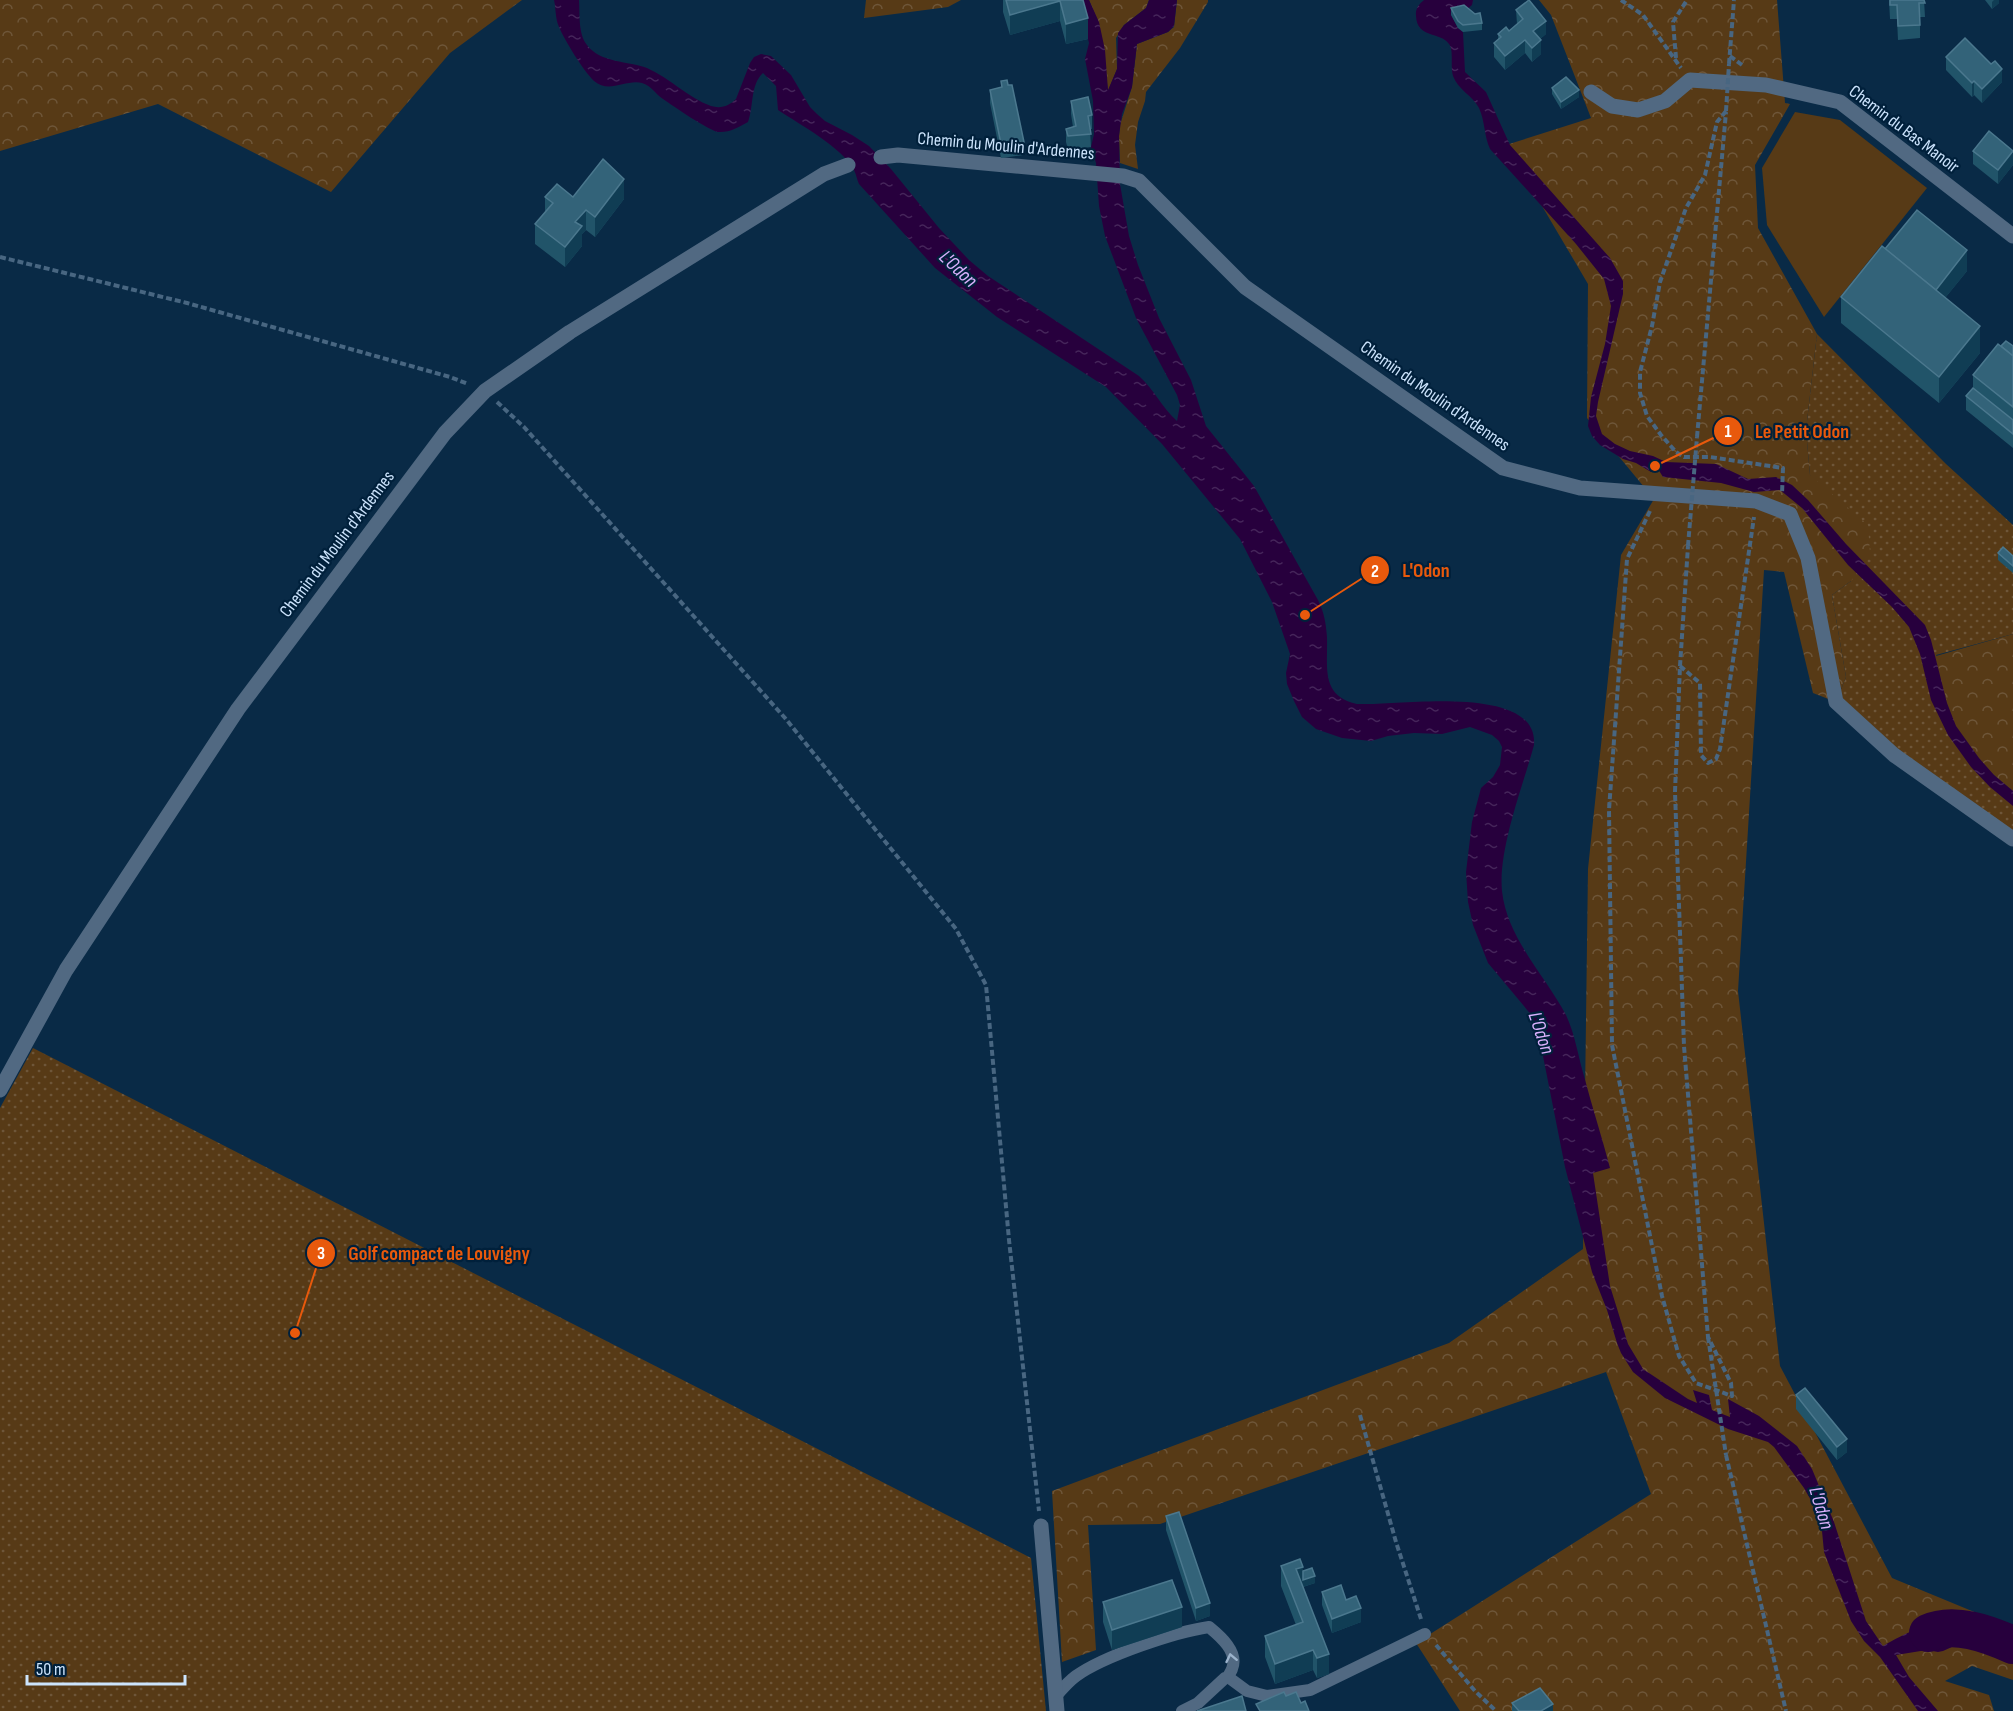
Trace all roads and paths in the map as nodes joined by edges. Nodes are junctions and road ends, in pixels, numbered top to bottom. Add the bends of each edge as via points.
1 (1621, 0) edge
2 (1687, 0) edge
3 (1734, 0) edge
4 (1676, 60) junction
5 (1690, 80) junction
6 (1591, 92) dead end
7 (1726, 111) junction
8 (881, 157) dead end
9 (848, 165) dead end
10 (2013, 236) edge
11 (0, 257) edge
12 (485, 391) junction
13 (1658, 494) junction
14 (1781, 500) dead end
15 (1756, 501) junction
16 (1680, 666) junction
17 (2013, 839) edge
18 (0, 1090) edge
19 (1708, 1337) junction
20 (1360, 1415) dead end
21 (1041, 1526) joint
22 (1425, 1634) junction
23 (1228, 1677) junction
24 (1057, 1703) edge
25 (1182, 1711) edge
26 (1496, 1711) edge
27 (1786, 1711) edge

1 - 4 path via 1643,15
2 - 4 path via 1673,22
3 - 7 path, bridge
4 - 5 path
5 - 6 street via 1665,101 1638,110 1612,106
5 - 10 street, Chemin du Bas Manoir via 1766,84 1840,102
7 - 14 path via 1717,122 1706,175 1686,208 1660,282 1640,372 1640,393 1647,416 1684,457 1783,468
7 - 16 path, bridge
8 - 13 street, Chemin du Moulin d'Ardennes via 898,155 1123,176 1139,182 1245,287 1503,468 1580,488
9 - 12 street, Chemin du Moulin d'Ardennes via 824,174 688,258
11 - 12 path via 187,303 450,377
12 - 18 street, Chemin du Moulin d'Ardennes via 445,433 238,709 66,970
12 - 21 path via 524,427 785,718 956,929 986,985
13 - 15 street, Chemin du Moulin d'Ardennes
13 - 19 path via 1627,559 1609,810 1612,1045 1662,1296 1679,1356 1696,1383 1732,1396 1731,1383
15 - 16 path via 1720,749 1716,759 1708,763 1701,755 1700,683
15 - 17 street, Chemin du Moulin d'Ardennes via 1790,514 1808,558 1836,702 1894,755
16 - 19 path via 1674,792 1680,975
19 - 27 path, bridge via 1726,1455
20 - 22 path
21 - 24 street
22 - 23 lane via 1311,1690 1267,1696 1247,1691
22 - 26 path
23 -> 24 lane via 1234,1662 1232,1654 1225,1641 1209,1627 1095,1665 1075,1677
23 - 25 lane

